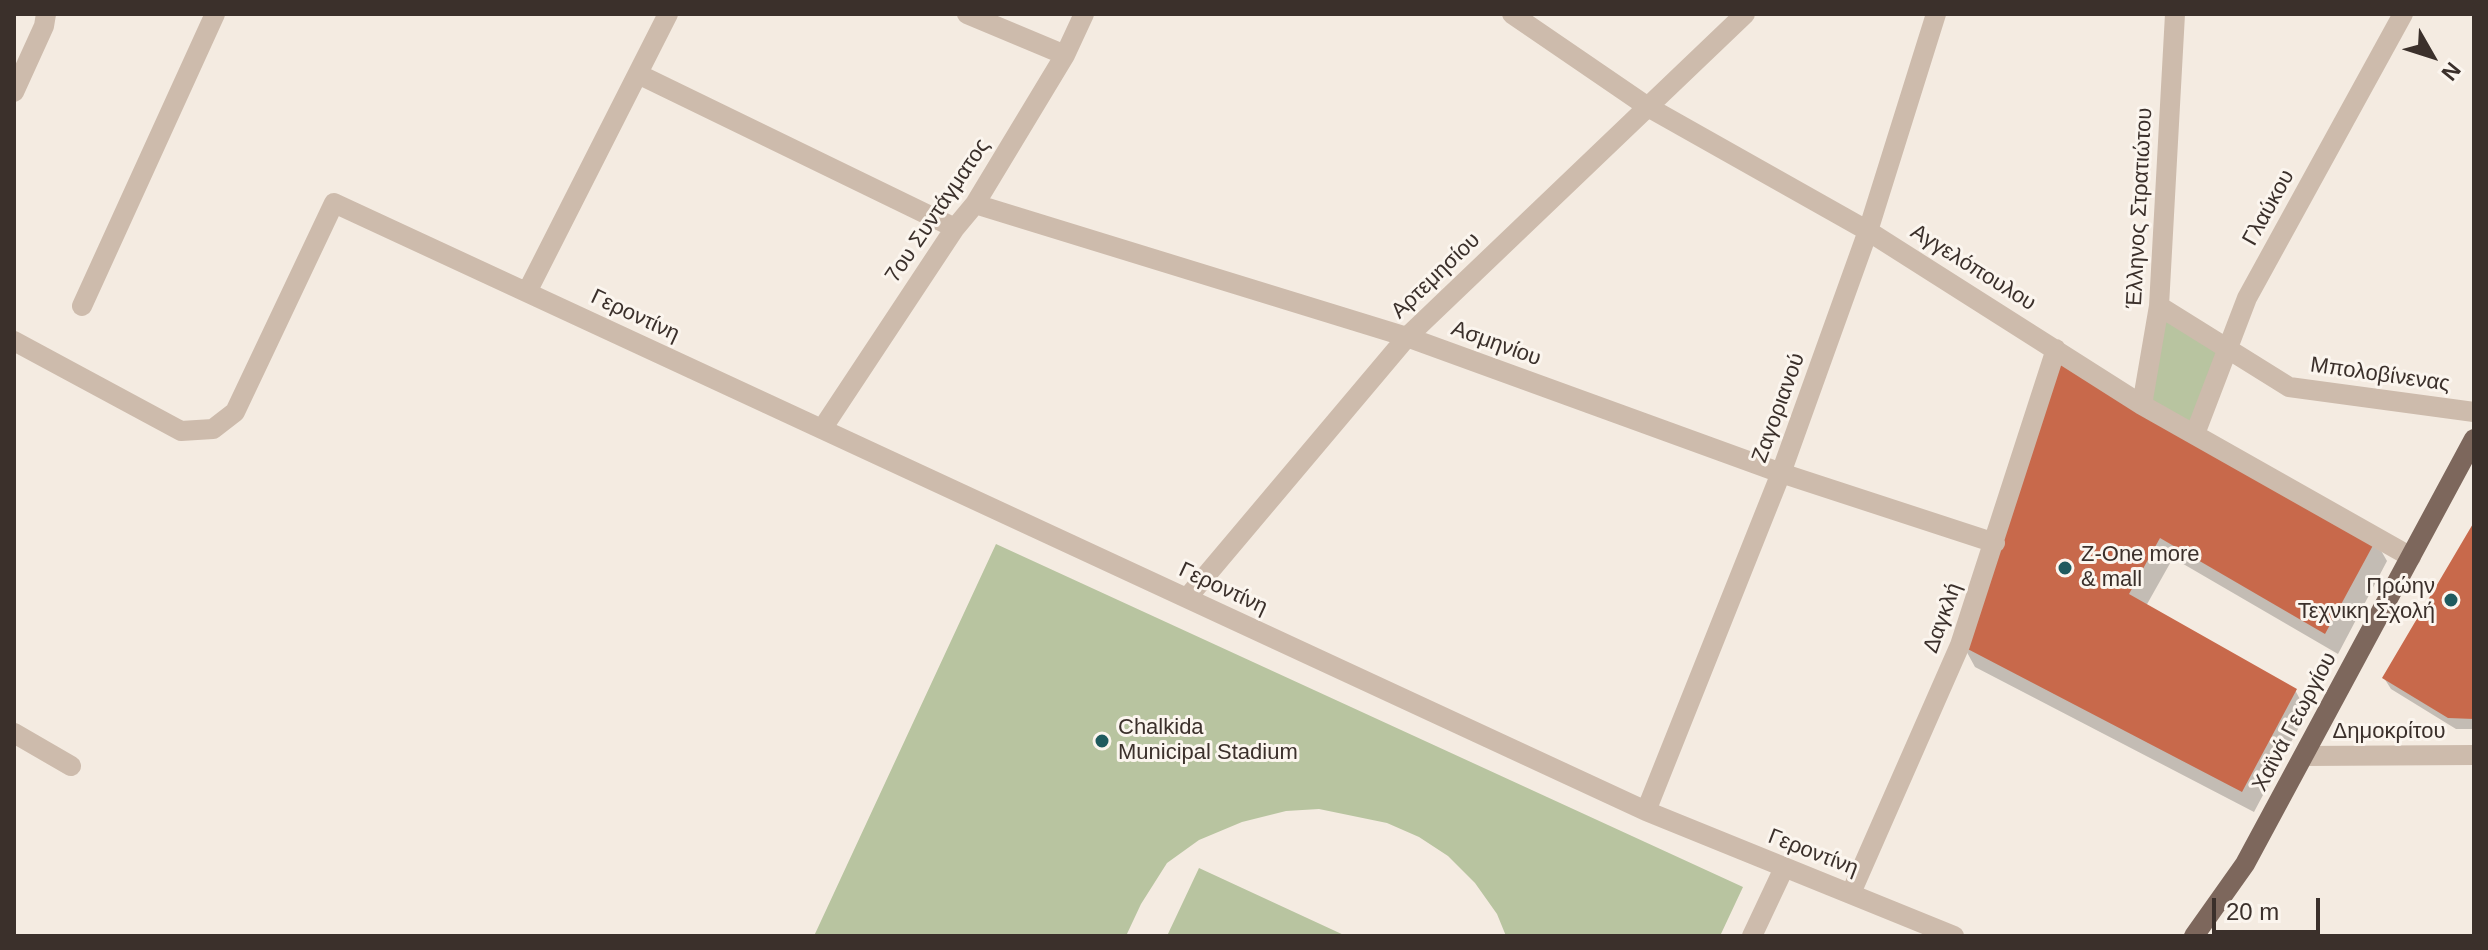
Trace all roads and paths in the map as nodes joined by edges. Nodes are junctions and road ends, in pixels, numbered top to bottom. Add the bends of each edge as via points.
1 (46, 14) edge
2 (215, 14) edge
3 (668, 14) edge
4 (967, 14) edge
5 (1084, 14) edge
6 (1512, 14) edge
7 (1745, 14) edge
8 (1936, 14) edge
9 (2175, 14) edge
10 (2403, 14) edge
11 (1065, 55) junction
12 (638, 74) junction
13 (14, 92) edge
14 (1648, 107) junction
15 (975, 204) junction
16 (955, 228) junction
17 (1868, 231) junction
18 (527, 292) junction
19 (82, 306) dead end
20 (2159, 306) junction
21 (1407, 337) junction
22 (14, 341) edge
23 (2056, 349) junction
24 (2229, 349) junction
25 (2142, 405) junction
26 (2474, 412) edge
27 (822, 429) junction
28 (2195, 434) junction
29 (2474, 439) edge
30 (1781, 473) junction
31 (1995, 543) junction
32 (2411, 557) junction
33 (1187, 598) junction
34 (14, 733) edge
35 (2474, 755) edge
36 (2304, 756) junction
37 (71, 766) dead end
38 (1646, 811) junction
39 (1784, 868) junction
40 (1851, 893) junction
41 (1752, 936) edge
42 (1954, 936) edge
43 (2194, 936) edge

1 - 13 street
2 - 19 street
3 - 12 street
4 - 11 street
5 - 11 street, 7ου Συντάγματος
6 - 14 street, Αγγελόπουλου
7 - 14 street, Αρτεμησίου
8 - 17 street, Ζαγοριανού
9 - 20 street, Έλληνος Στρατιώτου
10 - 24 street, Γλαύκου via 2247,298
11 - 15 street, 7ου Συντάγματος
12 - 16 street
12 - 18 street
14 - 17 street, Αγγελόπουλου
14 - 21 street, Αρτεμησίου
15 - 16 street, 7ου Συντάγματος
15 - 21 street, Ασμηνίου
16 - 27 street, 7ου Συντάγματος
17 - 23 street, Αγγελόπουλου
17 - 30 street, Ζαγοριανού
18 - 22 street, Γεροντίνη via 334,203 235,412 213,429 181,431
18 - 27 street, Γεροντίνη
20 - 24 street, Μπολοβίνενας
20 - 25 street, Έλληνος Στρατιώτου
21 - 30 street, Ασμηνίου
21 - 33 street, Αρτεμησίου
23 - 25 street, Αγγελόπουλου
23 - 31 street, Δαγκλή
24 - 26 street, Μπολοβίνενας via 2289,387
24 - 28 street, Γλαύκου
25 - 28 street, Αγγελόπουλου
27 - 33 street, Γεροντίνη
28 - 32 street, Αγγελόπουλου
29 - 32 main road, Χαϊνά Γεωργίου
30 - 31 street, Ασμηνίου
30 - 38 street, Ζαγοριανού
31 - 40 street, Δαγκλή via 1960,645
32 - 36 main road, Χαϊνά Γεωργίου
33 - 38 street, Γεροντίνη
34 - 37 street
35 - 36 street, Δημοκρίτου
36 - 43 main road, Χαϊνά Γεωργίου via 2245,864
38 - 39 street, Γεροντίνη
39 - 40 street, Γεροντίνη
39 - 41 street
40 - 42 street, Γεροντίνη

